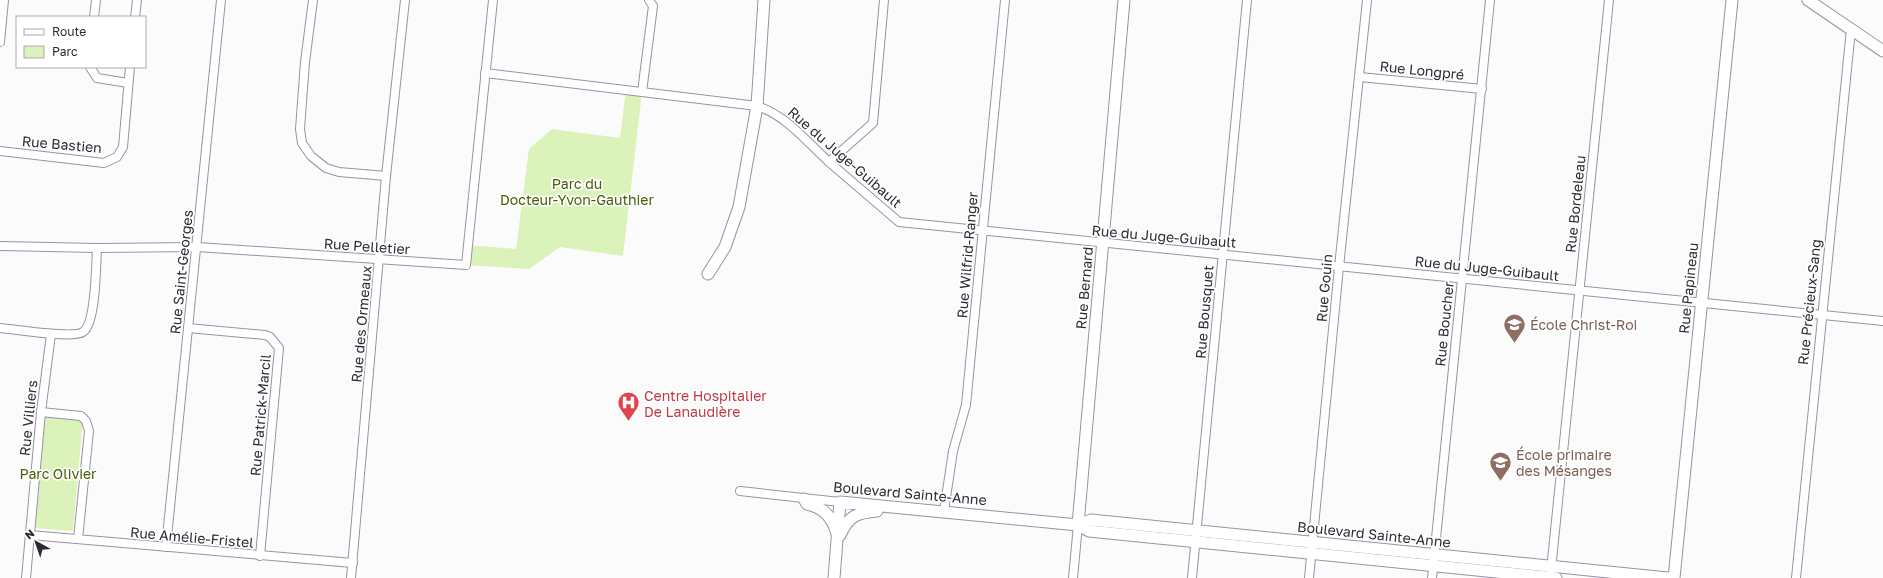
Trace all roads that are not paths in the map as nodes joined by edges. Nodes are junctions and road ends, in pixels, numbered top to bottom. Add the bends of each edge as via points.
1 (4, 0) edge
2 (96, 0) edge
3 (137, 0) edge
4 (221, 0) edge
5 (313, 0) edge
6 (405, 0) edge
7 (493, 0) edge
8 (649, 0) edge
9 (764, 0) edge
10 (884, 0) edge
11 (1005, 0) edge
12 (1124, 0) edge
13 (1247, 0) edge
14 (1367, 0) edge
15 (1490, 0) edge
16 (1608, 0) edge
17 (1732, 0) edge
18 (1808, 0) edge
19 (94, 16) edge
20 (135, 16) edge
21 (1851, 29) junction
22 (0, 42) edge
23 (1883, 50) edge
24 (91, 68) edge
25 (130, 68) edge
26 (485, 73) junction
27 (1360, 77) junction
28 (128, 83) junction
29 (1482, 89) junction
30 (642, 92) junction
31 (757, 106) junction
32 (0, 151) edge
33 (829, 162) junction
34 (386, 176) junction
35 (983, 231) junction
36 (1103, 243) junction
37 (0, 246) edge
38 (196, 247) junction
39 (98, 248) junction
40 (1222, 254) junction
41 (379, 260) junction
42 (1339, 267) junction
43 (708, 274) dead end
44 (1462, 279) junction
45 (1579, 290) junction
46 (1701, 303) junction
47 (1821, 315) junction
48 (1883, 321) edge
49 (0, 328) edge
50 (188, 328) junction
51 (51, 334) junction
52 (41, 412) junction
53 (740, 491) dead end
54 (804, 499) junction
55 (840, 502) junction
56 (895, 507) junction
57 (944, 511) junction
58 (1078, 525) junction
59 (30, 535) junction
60 (1197, 536) junction
61 (78, 539) junction
62 (1313, 543) junction
63 (837, 544) junction
64 (166, 547) junction
65 (1312, 554) junction
66 (260, 556) junction
67 (1434, 561) junction
68 (352, 563) junction
69 (1551, 574) edge
70 (26, 578) edge
71 (351, 578) edge
72 (834, 578) edge
73 (1073, 578) edge
74 (1192, 578) edge
75 (1309, 578) edge
76 (1432, 578) edge
77 (1556, 578) edge
78 (1668, 578) edge
79 (1674, 578) edge
80 (1796, 578) edge

1 - 22 street
2 - 19 street
3 - 20 street
4 - 38 street, Rue Saint-Georges
5 - 34 street via 300,129 302,143 311,156 326,168 339,172
6 - 34 street, Rue des Ormeaux
7 - 26 street, Rue Pelletier
8 - 30 street via 653,6
9 - 31 street
10 - 33 street via 873,123
11 - 35 street, Rue Wilfrid-Ranger
12 - 36 street, Rue Bernard
13 - 40 street, Rue Bousquet
14 - 27 street, Rue Gouin
15 - 29 street, Rue Boucher
16 - 45 street, Rue Bordeleau
17 - 46 street, Rue Papineau
18 - 21 street
21 - 23 street
21 - 47 street, Rue Précieux-Sang
24 - 28 street via 97,78
25 - 28 street, Rue Bastien
26 - 30 street, Rue du Juge-Guibault
26 - 41 street, Rue Pelletier via 466,265
27 - 29 street, Rue Longpré
27 - 42 street, Rue Gouin
28 - 32 street, Rue Bastien via 123,147 117,157 104,163
29 - 44 street, Rue Boucher
30 - 31 street, Rue du Juge-Guibault
31 - 33 street, Rue du Juge-Guibault via 783,119
31 - 43 street via 739,206 725,247
33 - 35 street, Rue du Juge-Guibault via 899,222
34 - 41 street, Rue des Ormeaux
35 - 36 street, Rue du Juge-Guibault
35 - 57 street, Rue Wilfrid-Ranger via 966,405 953,451
36 - 40 street, Rue du Juge-Guibault
36 - 58 street, Rue Bernard
37 - 39 street, Rue Pelletier
38 - 39 street, Rue Pelletier
38 - 41 street, Rue Pelletier
38 - 50 street, Rue Saint-Georges
39 - 51 street via 92,314 87,328 78,335
40 - 42 street, Rue du Juge-Guibault
40 - 60 street, Rue Bousquet
41 - 68 street, Rue des Ormeaux
42 - 44 street, Rue du Juge-Guibault
42 - 62 street, Rue Gouin
44 - 45 street, Rue du Juge-Guibault
44 - 67 street, Rue Boucher
45 - 46 street, Rue du Juge-Guibault
45 - 69 street, Rue Bordeleau
46 - 47 street, Rue du Juge-Guibault
46 - 79 street, Rue Papineau
47 - 48 street, Rue du Juge-Guibault
47 - 80 street, Rue Précieux-Sang
49 - 51 street
50 - 64 street, Rue Saint-Georges
50 - 66 street, Rue Patrick-Marcil via 265,335 279,348
51 - 52 street, Rue Villiers
52 - 59 street, Rue Villiers
52 - 61 street via 82,416 88,426
53 - 54 street, Boulevard Sainte-Anne
54 - 55 street, Boulevard Sainte-Anne
54 - 63 street via 807,504 817,506 830,518 835,527
55 - 56 street, Boulevard Sainte-Anne
55 - 63 street
56 - 57 street, Boulevard Sainte-Anne
56 - 63 street via 866,510 854,515 844,526
57 - 58 street, Boulevard Sainte-Anne
58 - 60 street, Boulevard Sainte-Anne via 1089,531
58 - 73 street, Rue Bernard
59 - 61 street, Rue Amélie-Fristel
59 - 70 street, Rue Villiers
60 - 62 street, Boulevard Sainte-Anne
60 - 65 street, Boulevard Sainte-Anne
60 - 74 street, Rue Bousquet
61 - 64 street, Rue Amélie-Fristel
62 - 65 street, Rue Gouin
62 - 67 street, Boulevard Sainte-Anne
63 - 72 street
64 - 66 street, Rue Amélie-Fristel
65 - 67 street, Boulevard Sainte-Anne
65 - 75 street, Rue Gouin
66 - 68 street, Rue Amélie-Fristel
67 - 69 street, Boulevard Sainte-Anne
67 - 76 street, Rue Boucher
68 - 71 street, Rue des Ormeaux
69 - 77 street, Boulevard Sainte-Anne
69 - 78 street, Boulevard Sainte-Anne

